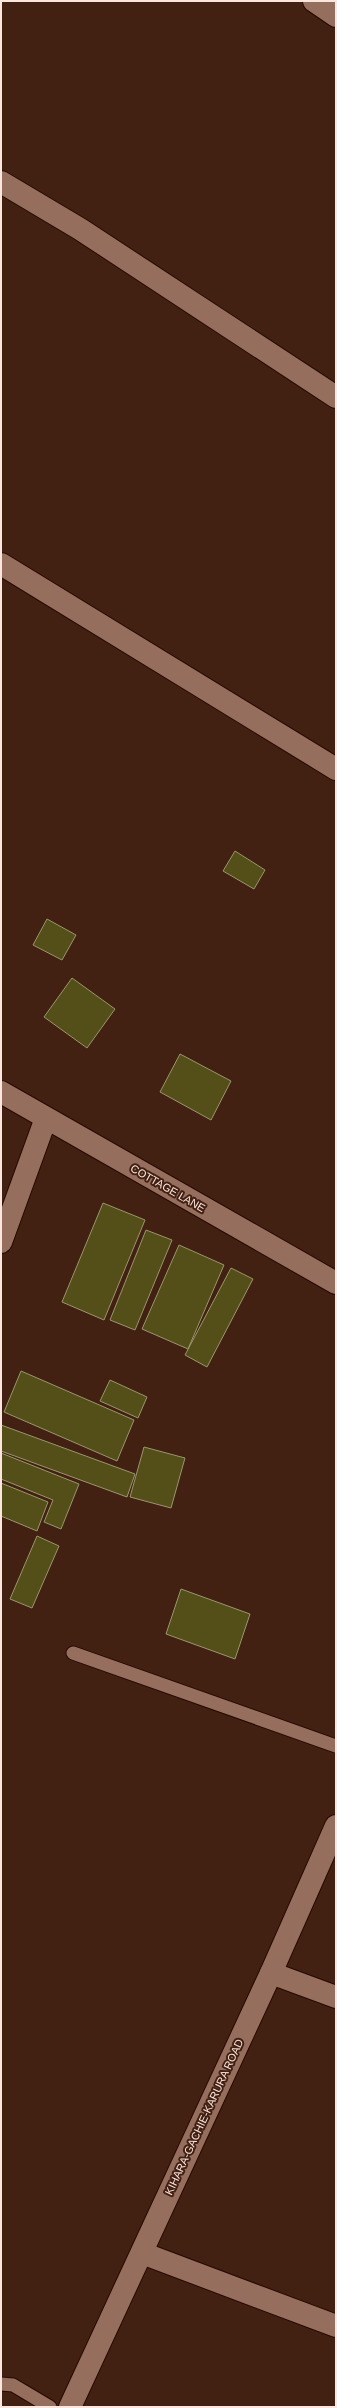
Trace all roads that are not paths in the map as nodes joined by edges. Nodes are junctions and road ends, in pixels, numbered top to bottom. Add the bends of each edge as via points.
1 (314, 1) edge
2 (336, 16) edge
3 (1, 182) edge
4 (336, 397) edge
5 (1, 564) edge
6 (336, 769) edge
7 (1, 1092) edge
8 (46, 1118) junction
9 (1, 1242) edge
10 (336, 1283) edge
11 (72, 1653) dead end
12 (336, 1746) edge
13 (336, 1826) edge
14 (270, 1973) junction
15 (336, 1997) edge
16 (142, 2253) junction
17 (336, 2326) edge
18 (1, 2384) edge
19 (75, 2406) edge
20 (50, 2407) edge

1 - 2 street
3 - 4 street via 80,229
5 - 6 street
7 - 8 street, COTTAGE LANE
8 - 9 street
8 - 10 street, COTTAGE LANE
11 - 12 lane
13 - 14 street, KIHARA-GACHIE-KARURA ROAD
14 - 15 street
14 - 16 street, KIHARA-GACHIE-KARURA ROAD
16 - 17 street
16 - 19 street, KIHARA-GACHIE-KARURA ROAD
18 - 20 lane via 13,2385

